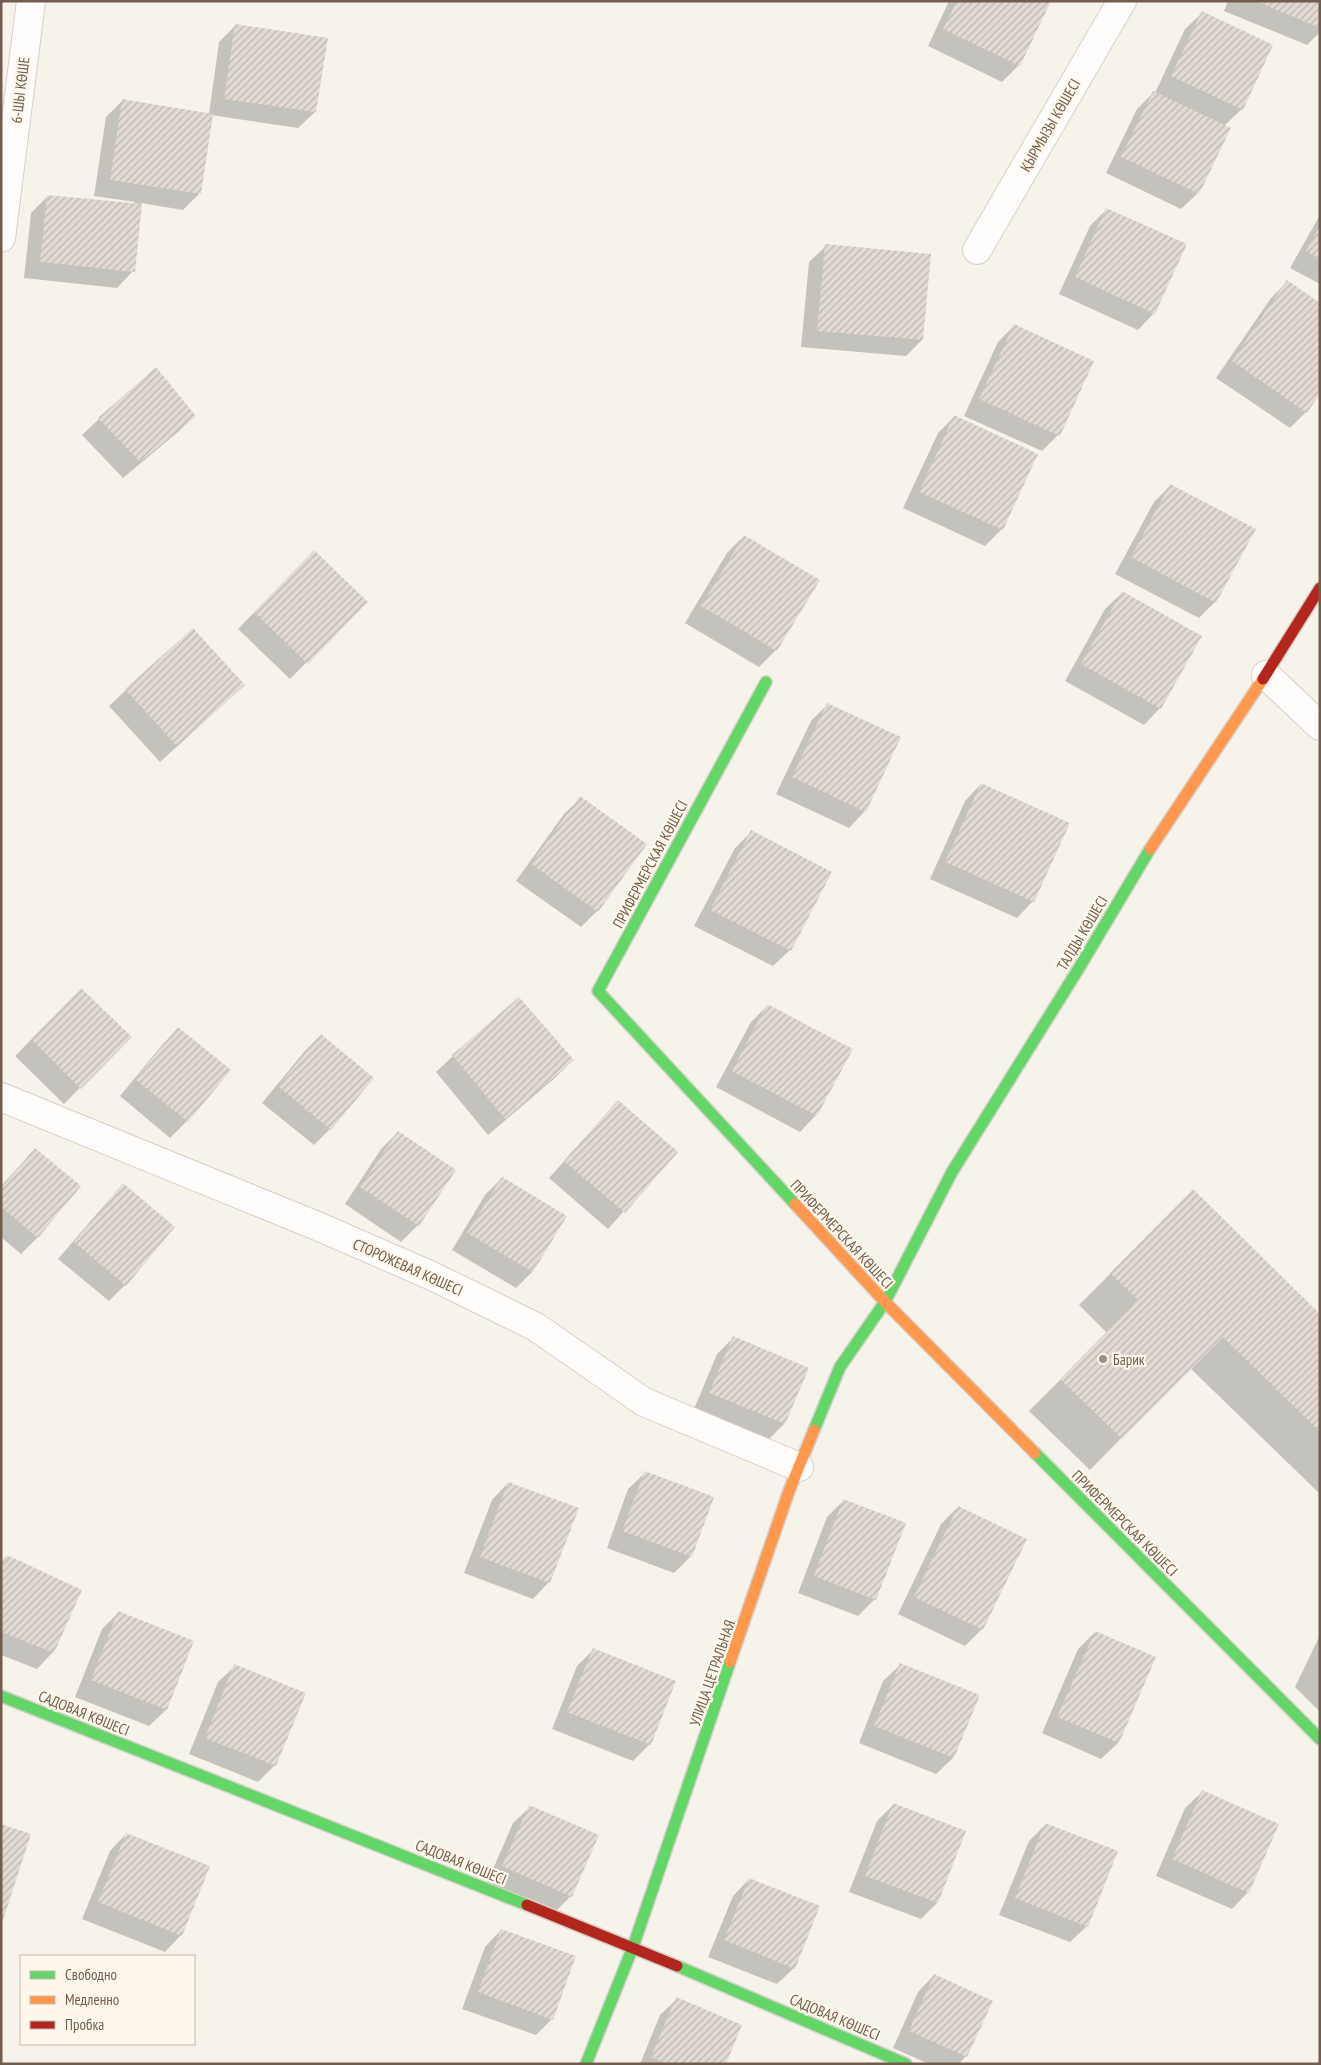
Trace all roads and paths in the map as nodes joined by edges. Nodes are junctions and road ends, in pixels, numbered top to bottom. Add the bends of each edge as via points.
1 (31, 1) edge
2 (1122, 1) edge
3 (1, 238) edge
4 (978, 250) dead end
5 (1320, 588) edge
6 (1266, 675) junction
7 (766, 682) dead end
8 (1320, 726) edge
9 (1, 1096) edge
10 (885, 1302) junction
11 (799, 1467) junction
12 (1, 1696) edge
13 (1320, 1739) edge
14 (633, 1947) junction
15 (586, 2064) edge
16 (906, 2064) edge

1 - 3 street, 6-ШЫ КӨШЕ
2 - 4 street, ҚЫРМЫЗЫ КӨШЕСІ
5 - 6 street, ТАЛДЫ КӨШЕСІ
6 - 8 street
6 - 10 street, ТАЛДЫ КӨШЕСІ via 1143,860 952,1172
7 - 10 street, ПРИФЕРМЕРСКАЯ КӨШЕСІ via 598,991
9 - 11 street, СТОРОЖЕВАЯ КӨШЕСІ via 432,1276 536,1327 644,1402
10 - 11 street, УЛИЦА ЦЕТРАЛЬНАЯ via 840,1367
10 - 13 street, ПРИФЕРМЕРСКАЯ КӨШЕСІ
11 - 14 street, УЛИЦА ЦЕТРАЛЬНАЯ
12 - 14 street, САДОВАЯ КӨШЕСІ
14 - 15 street, УЛИЦА ЦЕТРАЛЬНАЯ
14 - 16 street, САДОВАЯ КӨШЕСІ

